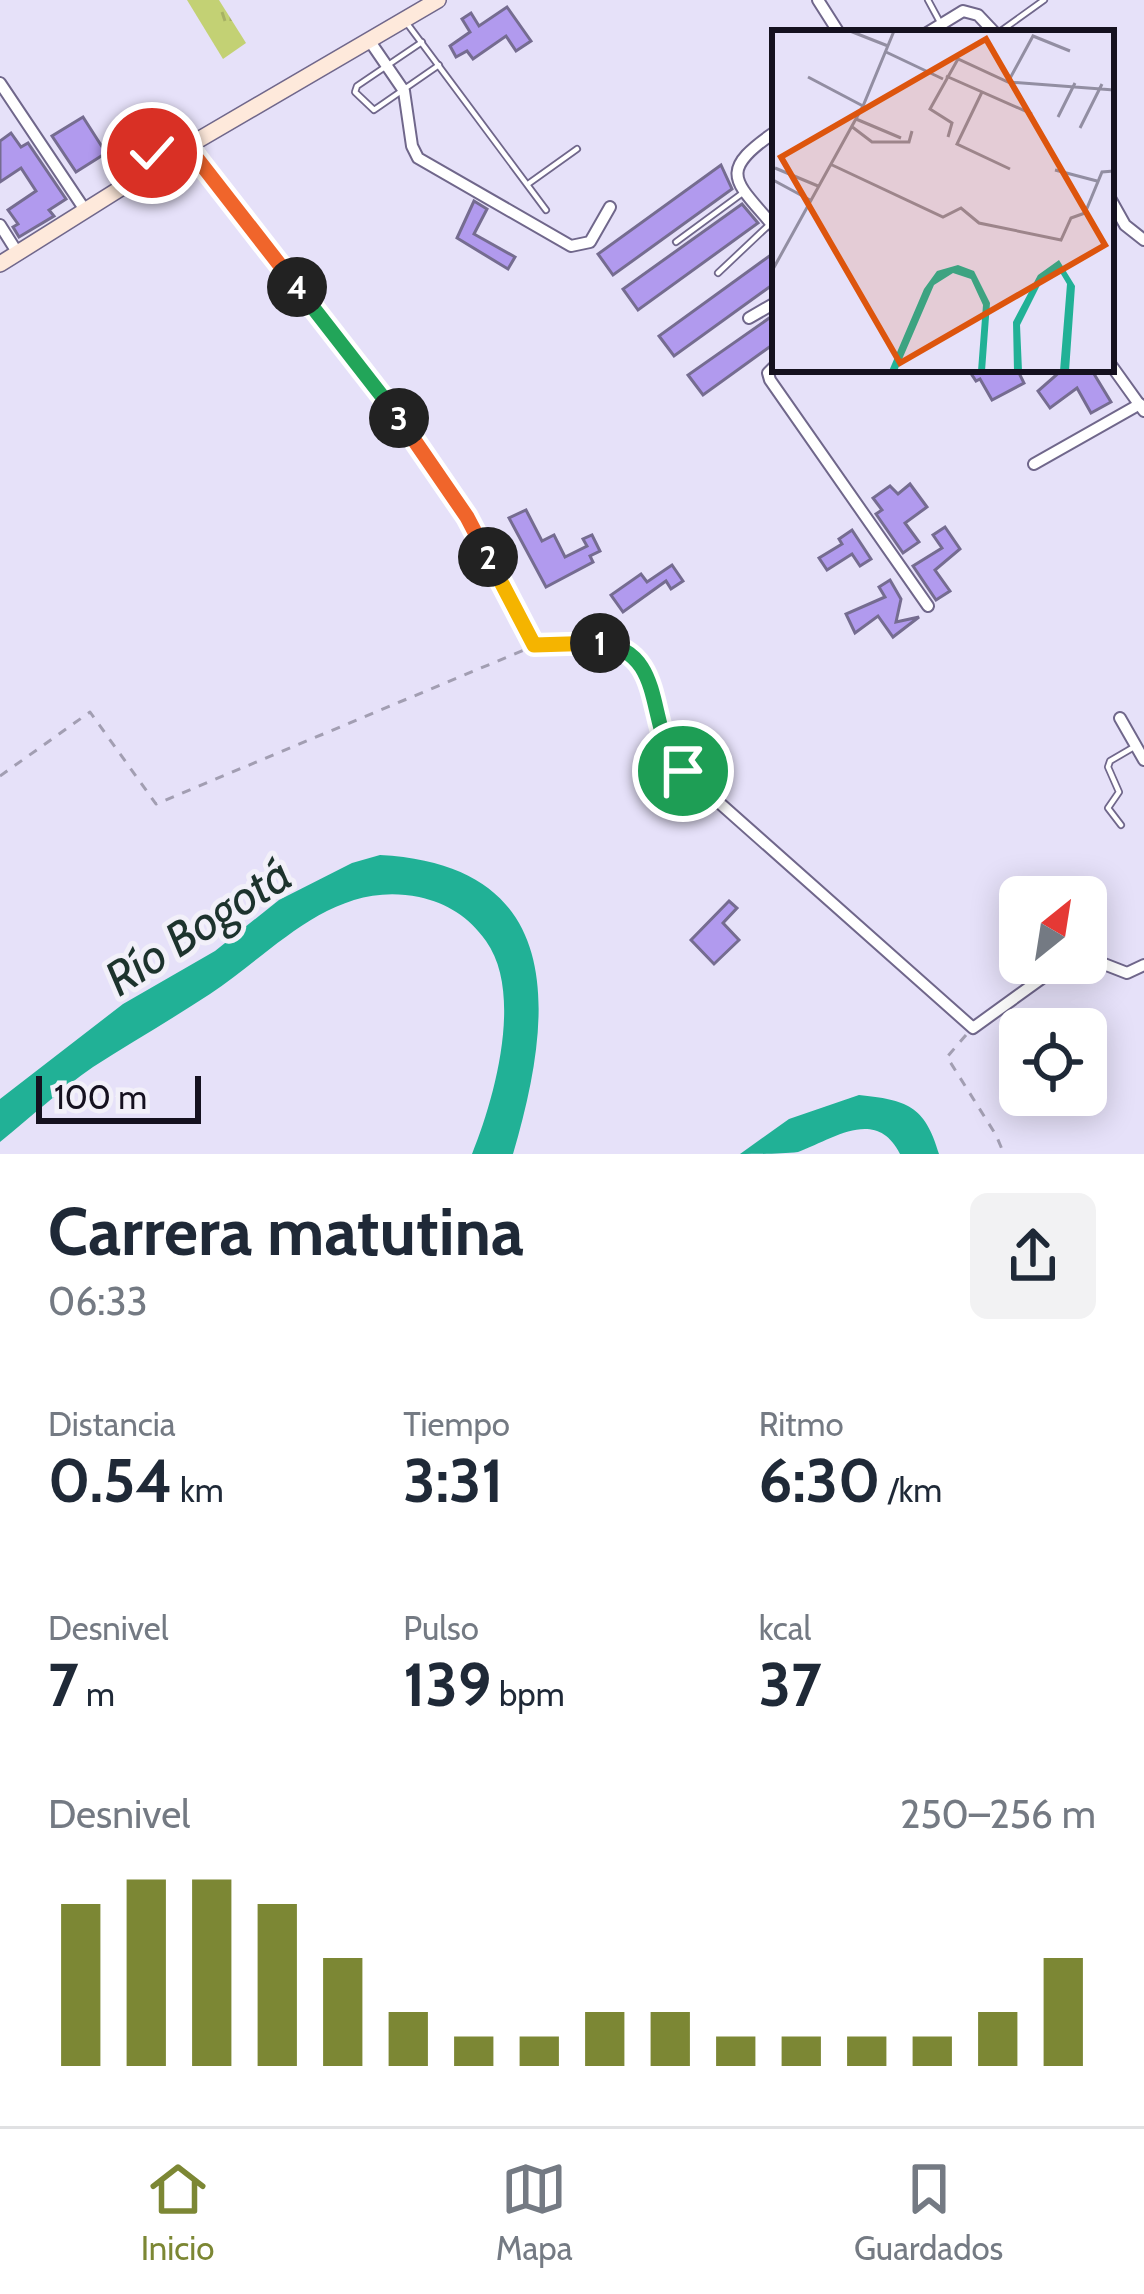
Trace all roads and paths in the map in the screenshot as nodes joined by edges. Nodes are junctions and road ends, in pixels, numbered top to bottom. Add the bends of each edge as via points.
1 (438, 0) edge
2 (818, 0) edge
3 (928, 0) edge
4 (1044, 0) edge
5 (404, 20) junction
6 (941, 24) junction
7 (837, 30) edge
8 (932, 30) edge
9 (993, 30) edge
10 (1000, 30) edge
11 (369, 40) junction
12 (422, 42) junction
13 (439, 64) junction
14 (386, 65) junction
15 (3, 81) edge
16 (404, 91) junction
17 (139, 113) dead end
18 (772, 135) edge
19 (188, 146) junction
20 (577, 149) dead end
21 (159, 165) junction
22 (529, 184) junction
23 (744, 192) junction
24 (1114, 205) edge
25 (610, 207) dead end
26 (85, 210) junction
27 (546, 210) dead end
28 (772, 224) edge
29 (0, 225) edge
30 (772, 226) edge
31 (1141, 235) edge
32 (676, 242) dead end
33 (17, 252) junction
34 (0, 263) edge
35 (718, 273) dead end
36 (772, 305) edge
37 (749, 319) dead end
38 (772, 369) edge
39 (1114, 369) edge
40 (1142, 407) edge
41 (1034, 464) dead end
42 (928, 606) dead end
43 (534, 645) junction
44 (1120, 718) dead end
45 (1134, 747) junction
46 (1144, 760) edge
47 (0, 776) edge
48 (1121, 825) dead end
49 (1144, 964) edge
50 (1107, 965) edge
51 (1035, 984) edge
52 (973, 1028) junction
53 (1004, 1154) edge

1 - 5 street
2 - 7 street
3 - 6 lane
4 - 10 lane
5 - 11 street
5 - 12 lane
6 - 8 street
6 - 9 street via 963,11
11 - 14 street
11 - 19 street via 251,102
12 - 13 lane
12 - 14 lane
13 - 16 lane
13 - 22 lane
14 - 16 street
14 - 16 lane via 356,92 374,110
15 - 26 street
16 - 25 street via 418,158 571,246 590,242
17 - 21 lane via 133,123
18 - 23 street via 739,160
19 - 21 street
19 - 43 street via 423,448
20 - 22 lane
21 - 26 street
22 - 27 lane
23 - 28 street
23 - 32 lane
24 - 31 street
26 - 33 street
29 - 33 street
30 - 35 lane
33 - 34 street
36 - 37 street
38 - 42 street via 770,380
39 - 40 street
40 - 41 street
43 - 47 path via 156,804 90,712
43 - 52 street via 591,642 632,653 651,687 670,759
44 - 45 street
45 - 46 street
45 - 48 lane via 1108,766 1119,792 1108,808
49 - 50 street via 1127,973
51 - 52 street
52 - 53 path via 947,1057

